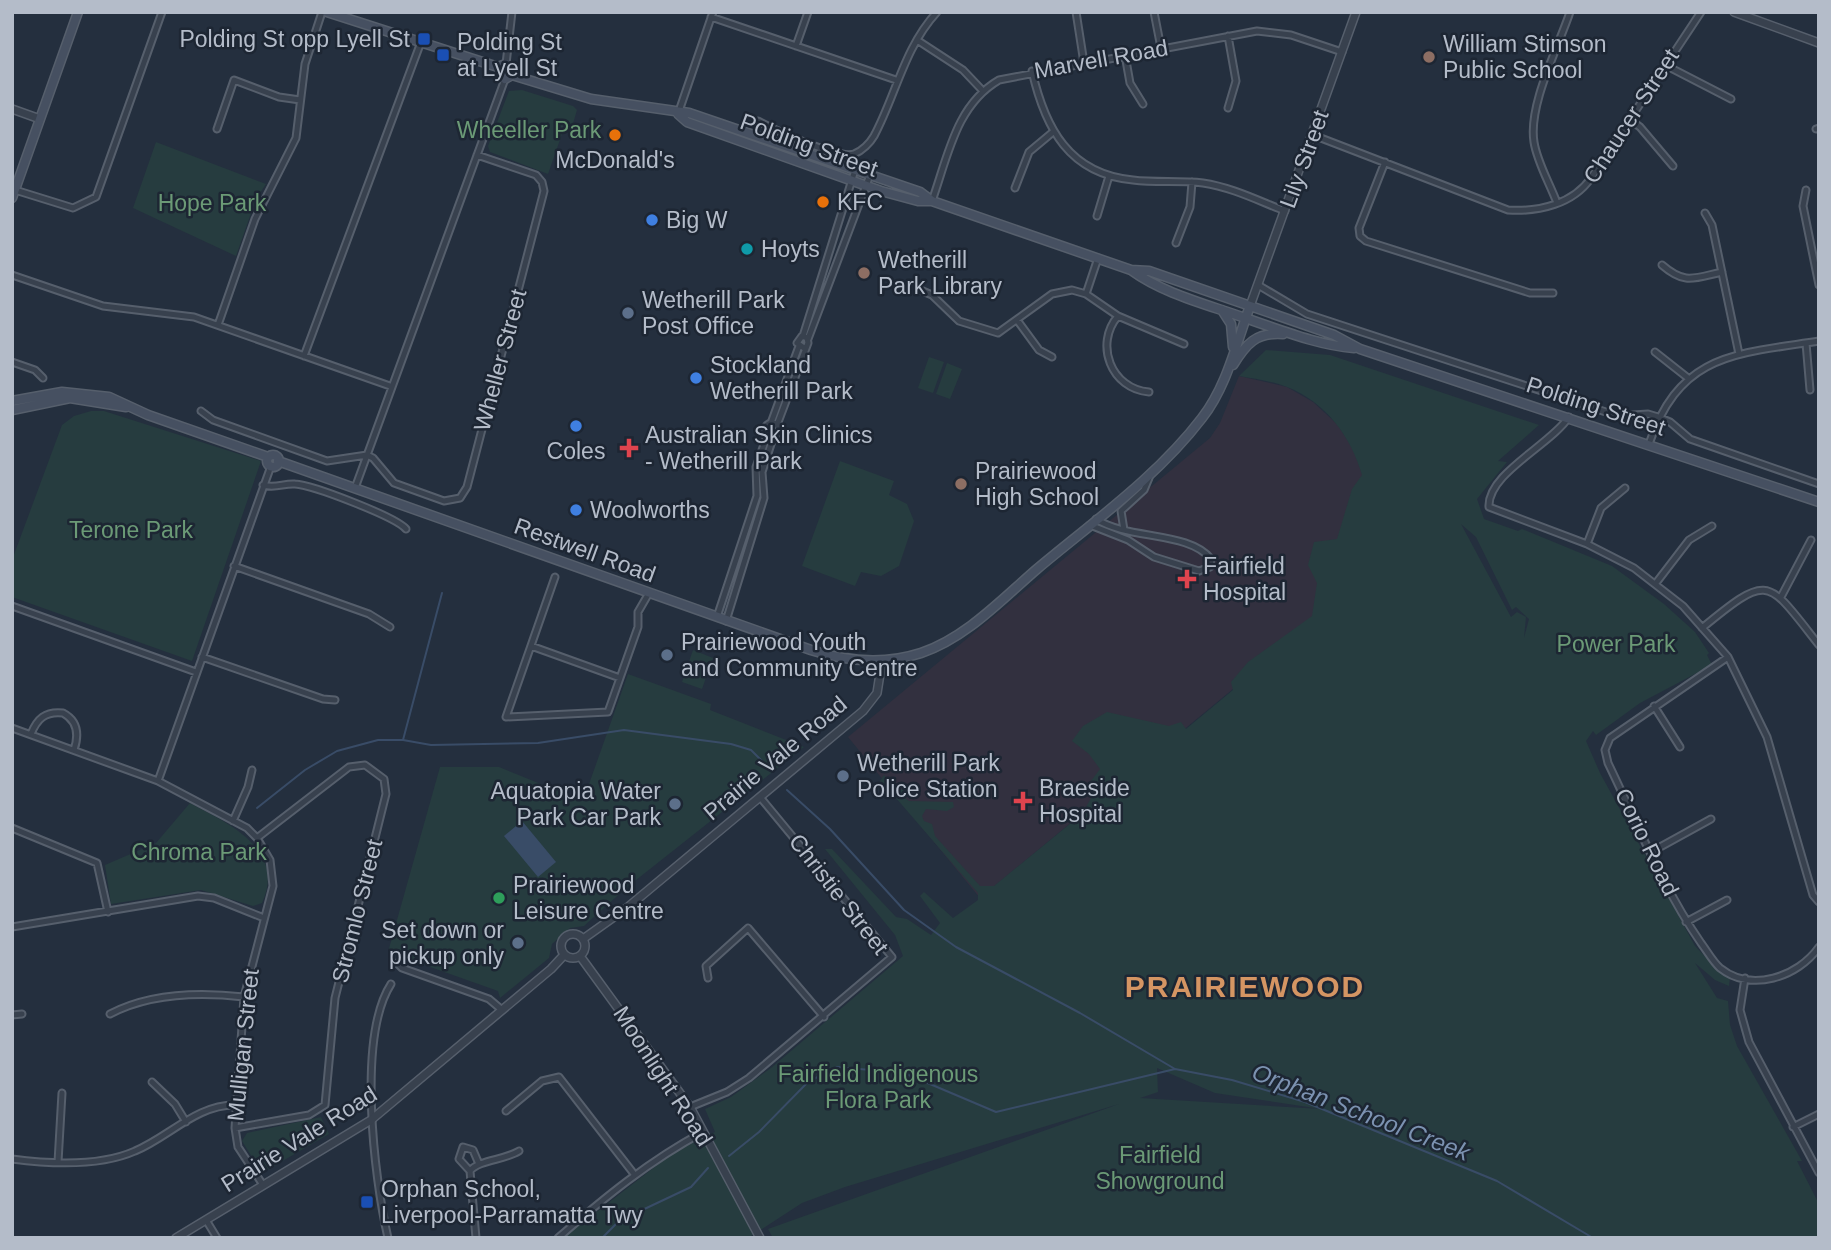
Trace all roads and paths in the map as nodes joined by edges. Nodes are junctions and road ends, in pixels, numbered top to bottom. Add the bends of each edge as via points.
1 (78, 12) edge
2 (162, 12) edge
3 (325, 12) edge
4 (512, 12) edge
5 (808, 12) edge
6 (937, 12) edge
7 (1076, 12) edge
8 (1154, 12) edge
9 (1356, 12) edge
10 (1570, 12) edge
11 (1701, 12) edge
12 (1734, 12) edge
13 (712, 15) edge
14 (1228, 36) junction
15 (917, 40) junction
16 (421, 42) junction
17 (1819, 43) edge
18 (796, 46) junction
19 (1161, 48) junction
20 (1342, 52) junction
21 (1125, 55) junction
22 (1084, 63) junction
23 (1665, 65) junction
24 (502, 66) junction
25 (1032, 71) junction
26 (508, 77) junction
27 (896, 80) junction
28 (982, 90) junction
29 (1731, 99) dead end
30 (300, 100) junction
31 (1143, 104) dead end
32 (1228, 108) dead end
33 (12, 109) edge
34 (678, 114) junction
35 (40, 119) junction
36 (1629, 119) junction
37 (758, 121) dead end
38 (217, 129) dead end
39 (1053, 132) junction
40 (1313, 135) junction
41 (477, 155) junction
42 (1385, 162) junction
43 (1673, 166) dead end
44 (855, 170) junction
45 (870, 175) junction
46 (1109, 176) junction
47 (852, 181) junction
48 (1192, 182) junction
49 (866, 186) junction
50 (1015, 188) dead end
51 (1806, 190) dead end
52 (14, 194) edge
53 (932, 201) junction
54 (1557, 203) junction
55 (1285, 211) junction
56 (1705, 213) dead end
57 (1097, 216) dead end
58 (1176, 243) dead end
59 (1098, 258) junction
60 (1817, 261) edge
61 (827, 264) junction
62 (1662, 265) dead end
63 (837, 267) junction
64 (1131, 270) junction
65 (1722, 272) junction
66 (12, 275) edge
67 (1258, 285) junction
68 (1819, 285) edge
69 (918, 289) dead end
70 (1553, 293) dead end
71 (1086, 294) junction
72 (1250, 306) junction
73 (1221, 309) junction
74 (1118, 316) junction
75 (1246, 318) junction
76 (1017, 320) junction
77 (218, 325) junction
78 (1300, 336) junction
79 (806, 338) junction
80 (1819, 341) edge
81 (1806, 343) junction
82 (1184, 344) dead end
83 (802, 347) junction
84 (1360, 349) junction
85 (1655, 352) dead end
86 (1234, 353) junction
87 (1739, 354) junction
88 (304, 356) junction
89 (1052, 357) dead end
90 (12, 362) edge
91 (1227, 375) junction
92 (43, 378) dead end
93 (1688, 378) junction
94 (390, 386) junction
95 (1810, 390) dead end
96 (1149, 392) dead end
97 (12, 401) edge
98 (129, 407) junction
99 (12, 411) edge
100 (201, 411) dead end
101 (1569, 417) junction
102 (1658, 417) junction
103 (774, 424) junction
104 (770, 437) junction
105 (1649, 444) junction
106 (367, 455) junction
107 (272, 461) junction
108 (1151, 472) junction
109 (1819, 484) edge
110 (263, 485) junction
111 (355, 488) junction
112 (1625, 488) dead end
113 (1819, 502) edge
114 (1093, 522) junction
115 (1712, 526) dead end
116 (406, 529) dead end
117 (1125, 531) junction
118 (1811, 540) dead end
119 (1587, 544) junction
120 (234, 566) junction
121 (555, 577) dead end
122 (1656, 583) junction
123 (649, 593) junction
124 (1781, 597) junction
125 (12, 606) edge
126 (717, 617) junction
127 (726, 621) junction
128 (390, 627) dead end
129 (1702, 628) junction
130 (1819, 645) edge
131 (531, 646) junction
132 (202, 657) junction
133 (1728, 657) junction
134 (882, 662) junction
135 (196, 672) junction
136 (620, 678) junction
137 (335, 700) dead end
138 (1654, 706) junction
139 (12, 728) edge
140 (31, 734) junction
141 (1680, 747) dead end
142 (75, 750) junction
143 (253, 770) dead end
144 (158, 781) junction
145 (760, 797) junction
146 (1711, 819) dead end
147 (233, 821) junction
148 (12, 828) edge
149 (257, 838) junction
150 (1651, 852) junction
151 (1727, 900) dead end
152 (1819, 902) edge
153 (108, 912) junction
154 (264, 918) junction
155 (1686, 922) junction
156 (12, 927) edge
157 (583, 940) junction
158 (1819, 947) edge
159 (564, 955) junction
160 (580, 956) junction
161 (397, 963) dead end
162 (708, 978) dead end
163 (1745, 978) junction
164 (391, 984) dead end
165 (244, 997) junction
166 (502, 1010) junction
167 (22, 1014) dead end
168 (110, 1014) dead end
169 (12, 1015) edge
170 (824, 1017) junction
171 (152, 1082) dead end
172 (62, 1093) dead end
173 (236, 1105) junction
174 (690, 1107) junction
175 (506, 1111) dead end
176 (1819, 1114) edge
177 (371, 1119) junction
178 (186, 1122) junction
179 (1793, 1127) junction
180 (235, 1128) junction
181 (703, 1132) junction
182 (519, 1151) dead end
183 (12, 1159) edge
184 (58, 1162) junction
185 (479, 1164) junction
186 (470, 1171) junction
187 (1819, 1173) edge
188 (634, 1174) junction
189 (263, 1185) junction
190 (206, 1220) junction
191 (176, 1238) edge
192 (217, 1238) edge
193 (388, 1238) edge
194 (475, 1238) edge
195 (558, 1238) edge
196 (760, 1238) edge

1 - 35 main road
2 - 52 street via 96,197 73,208
3 - 16 main road
3 - 30 street via 305,64
4 - 24 street
5 - 18 street
6 - 15 street
7 - 22 street
8 - 19 street
9 - 20 street, Lily Street
10 - 54 street via 1533,127 1534,144
11 - 23 street, Chaucer Street
12 - 17 street
13 - 18 street
13 - 34 street
14 - 19 street, Marvell Road
14 - 20 street, Marvell Road via 1275,32
14 - 32 street via 1236,81
15 - 27 street
15 - 28 street via 963,70
16 - 24 main road
16 - 88 street
18 - 27 street
19 - 21 street, Marvell Road
20 - 40 street, Lily Street
21 - 22 street, Marvell Road
21 - 31 street via 1130,83
22 - 25 street, Marvell Road
23 - 29 street
23 - 36 street, Chaucer Street
24 - 26 main road
25 - 28 street, Marvell Road
25 - 39 street
26 - 34 main road, Polding Street via 591,99
26 - 41 street
27 - 37 street via 874,136 853,154 778,132
28 - 53 street via 961,119
30 - 38 street via 234,80
30 - 77 street via 296,138 255,219
33 - 35 street
34 - 44 main road, Polding Street via 689,113
34 - 47 main road, Polding Street via 687,122
35 - 52 main road
36 - 43 street
36 - 54 street, Chaucer Street via 1580,194
39 - 46 street via 1071,153
39 - 50 street via 1029,152
40 - 42 street, Chaucer Street
40 - 55 street, Lily Street
41 - 94 street
41 - 106 street, Wheller Street via 536,175 544,191 467,487 460,498 444,501 394,483
42 - 54 street, Chaucer Street via 1508,210
42 - 70 street via 1359,228 1366,241 1530,293
44 - 45 main road, Polding Street
44 - 47 street
45 - 49 street
45 - 53 main road, Polding Street via 920,192
46 - 48 street
46 - 57 street
47 - 49 main road, Polding Street
47 - 61 street
48 - 55 street via 1224,188
48 - 58 street via 1190,207
49 - 53 main road, Polding Street
49 - 63 street
51 - 60 street via 1803,206
53 - 59 main road, Polding Street
55 - 67 street, Lily Street
56 - 65 street
59 - 64 main road, Polding Street
59 - 71 street
60 - 68 street
61 - 63 street
61 - 79 street
62 - 65 street via 1686,280
63 - 79 street
64 - 72 main road, Polding Street via 1149,271
64 - 73 main road, Polding Street via 1145,280
65 - 87 street
66 - 77 street via 103,306 181,315
67 - 72 street, Lily Street
67 - 102 street via 1307,314 1618,416
69 - 76 street via 932,295 950,316 989,332 1006,330
71 - 74 street
71 - 76 street via 1063,290 1052,294
72 - 75 main road
72 - 84 main road, Polding Street via 1334,335
73 - 75 main road, Polding Street
73 - 86 main road via 1231,324
74 - 82 street
74 - 96 street via 1107,333 1108,360 1121,380
75 - 78 main road, Polding Street
75 - 86 main road
76 - 89 street via 1039,350
77 - 88 street
78 - 84 main road, Polding Street
78 - 91 main road via 1258,336
79 - 83 street
79 - 83 street via 797,340
80 - 81 street
81 - 87 street
81 - 95 street
83 - 103 street
84 - 101 main road, Polding Street
85 - 93 street
86 - 91 main road
87 - 93 street
88 - 94 street
90 - 92 street
91 - 108 main road via 1202,419
93 - 102 street
94 - 106 street
97 - 98 main road, Restwell Road via 81,392 109,397
98 - 99 main road, Restwell Road via 71,398
98 - 107 main road, Restwell Road
100 - 106 street via 213,420 327,461
101 - 105 main road, Polding Street
101 - 119 street via 1496,484 1488,506
102 - 105 street
102 - 109 street via 1690,439
103 - 104 street via 766,427
103 - 104 street via 779,433
104 - 126 street via 756,467 757,496
104 - 127 street via 762,472 764,498
105 - 113 main road, Polding Street
106 - 111 street
107 - 110 street
107 - 111 main road, Restwell Road
108 - 114 main road
108 - 117 street via 1144,490 1121,511
110 - 116 street via 299,485 392,518
110 - 120 street
111 - 123 main road, Restwell Road
112 - 119 street via 1601,508
114 - 117 street
114 - 117 street via 1154,557 1199,571 1210,567 1211,559 1198,549 1156,534 1140,536
114 - 134 main road via 962,631 922,653
115 - 122 street via 1689,540
118 - 124 street
119 - 122 street
120 - 128 street via 369,614
120 - 132 street
121 - 131 street
122 - 129 street
123 - 126 main road, Restwell Road
123 - 136 street via 638,612 638,627
124 - 129 street via 1762,590 1749,592
124 - 130 street
125 - 135 street
126 - 127 main road, Restwell Road
127 - 134 main road, Restwell Road via 831,656
129 - 133 street
131 - 136 street
131 - 136 street via 506,717 608,712
132 - 135 street
132 - 137 street
133 - 138 street, Corio Road
133 - 152 street via 1767,737 1813,895
134 - 145 street, Prairie Vale Road via 878,688 869,704
135 - 144 street
138 - 141 street
138 - 150 street, Corio Road via 1610,738 1605,750
139 - 140 street, Mulligan Street
140 - 142 street, Mulligan Street
140 - 142 street via 44,715 63,713 75,724
142 - 144 street, Mulligan Street
143 - 147 street
144 - 147 street, Mulligan Street
145 - 157 street, Prairie Vale Road
145 - 170 street, Christie Street via 891,953 890,962
146 - 150 street
147 - 149 street, Mulligan Street
148 - 153 street via 97,863
149 - 154 street, Mulligan Street via 273,871
149 - 180 street, Stromlo Street via 349,767 365,765 383,779 386,794 335,998 325,1105 309,1115
150 - 155 street, Corio Road
151 - 155 street
153 - 154 street via 206,896
153 - 156 street
154 - 165 street, Mulligan Street
155 - 163 street, Corio Road via 1718,967
157 - 159 street via 577,935 565,936 560,945
157 - 160 street
158 - 163 street via 1791,973 1763,980
159 - 160 street
159 - 166 street, Prairie Vale Road
160 - 174 street, Moonlight Road
161 - 166 street via 489,999
162 - 170 street via 706,966 748,928
163 - 179 street via 1740,1002 1744,1029
164 - 177 street via 379,1010
165 - 168 street via 193,994 140,1003
165 - 173 street, Mulligan Street
166 - 177 street, Prairie Vale Road
167 - 169 street
170 - 174 street, Christie Street via 749,1079
171 - 178 street
172 - 184 street
173 - 178 street via 213,1107
173 - 180 street, Mulligan Street
174 - 181 street, Moonlight Road
175 - 188 street via 542,1081 559,1077
176 - 179 street
177 - 189 street, Prairie Vale Road
177 - 193 street
178 - 184 street via 122,1156
179 - 187 street
180 - 189 street, Mulligan Street via 239,1147
181 - 188 street
181 - 196 street, Moonlight Road
182 - 185 street via 506,1159
183 - 184 street
185 - 186 street
185 - 186 street via 471,1148 463,1147 459,1159
186 - 194 street
188 - 195 street
189 - 190 street, Prairie Vale Road
190 - 191 street, Prairie Vale Road
190 - 192 street

